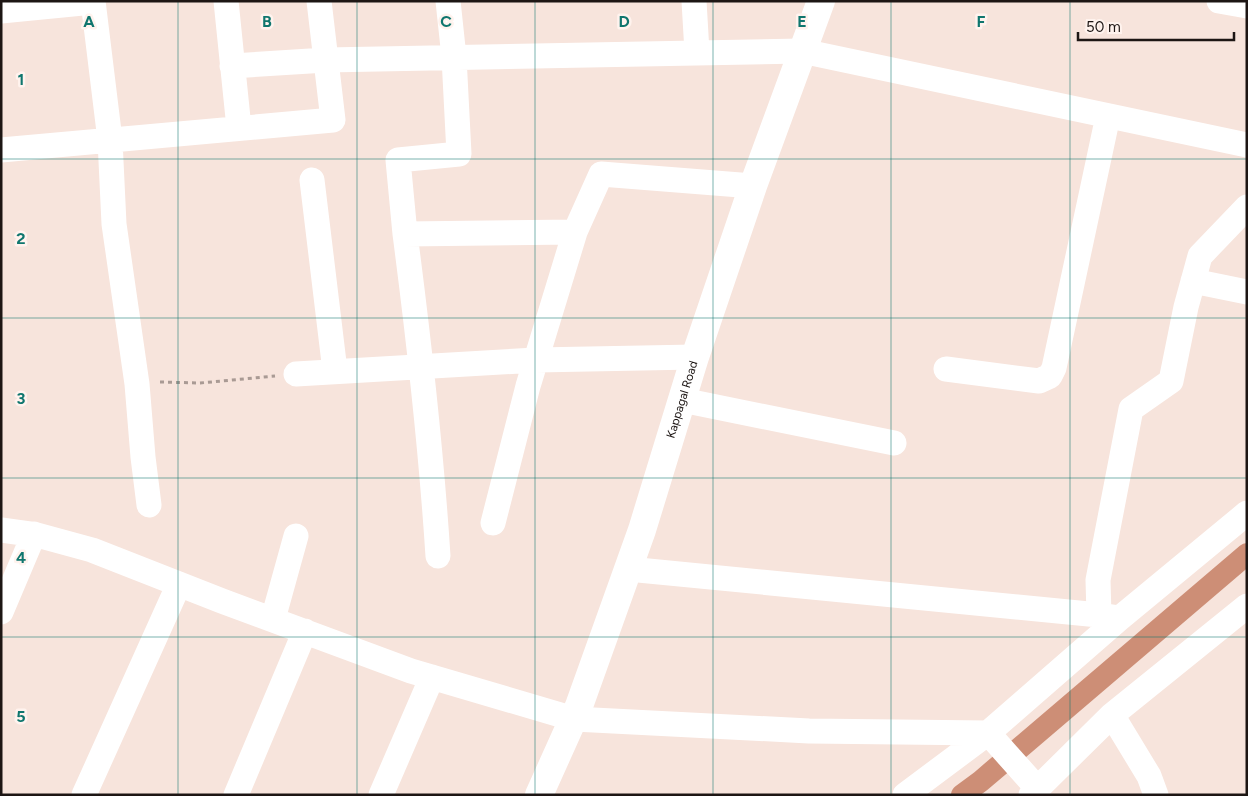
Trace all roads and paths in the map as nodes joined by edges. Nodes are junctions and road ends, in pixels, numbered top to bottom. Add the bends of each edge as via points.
1 (226, 1) edge
2 (320, 1) edge
3 (448, 1) edge
4 (694, 1) edge
5 (820, 1) edge
6 (1219, 1) edge
7 (93, 2) edge
8 (1247, 6) edge
9 (1, 11) edge
10 (802, 50) junction
11 (697, 52) junction
12 (454, 57) junction
13 (326, 60) junction
14 (232, 66) junction
15 (1108, 116) junction
16 (239, 128) junction
17 (110, 140) junction
18 (1247, 146) edge
19 (1, 150) edge
20 (312, 180) dead end
21 (753, 186) junction
22 (1247, 206) edge
23 (575, 232) junction
24 (405, 234) junction
25 (1193, 281) junction
26 (1247, 292) edge
27 (695, 357) junction
28 (536, 360) junction
29 (422, 367) junction
30 (946, 369) dead end
31 (335, 371) junction
32 (296, 374) joint
33 (137, 384) junction
34 (682, 400) junction
35 (894, 443) dead end
36 (149, 504) dead end
37 (1247, 513) edge
38 (494, 523) dead end
39 (1, 530) edge
40 (34, 534) junction
41 (296, 536) dead end
42 (438, 556) dead end
43 (628, 569) junction
44 (179, 584) junction
45 (1247, 606) edge
46 (1, 612) edge
47 (1109, 616) junction
48 (273, 619) junction
49 (306, 632) junction
50 (432, 677) junction
51 (1112, 715) junction
52 (574, 719) junction
53 (995, 741) junction
54 (1034, 792) edge
55 (84, 795) edge
56 (236, 795) edge
57 (381, 795) edge
58 (539, 795) edge
59 (904, 795) edge
60 (1156, 795) edge

1 - 14 street
2 - 13 street
3 - 12 street
4 - 11 street
5 - 10 main road, Kappagal Road
6 - 8 street
7 - 9 street
7 - 17 street
10 - 11 street
10 - 15 street
10 - 21 main road, Kappagal Road
11 - 12 street
12 - 13 street
12 - 24 street via 459,154 398,160
13 - 14 street
13 - 16 street via 333,120
14 - 16 street
15 - 18 street
15 - 30 street via 1050,376 1039,382
16 - 17 street
17 - 19 street
17 - 33 street via 114,224
20 - 31 street
21 - 23 street via 601,174
21 - 27 main road, Kappagal Road
22 - 25 street via 1200,256
23 - 24 street
23 - 28 street
24 - 29 street
25 - 26 street
25 - 47 street via 1171,381 1131,408 1098,580
27 - 28 street
27 - 34 main road, Kappagal Road
28 - 29 street
28 - 38 street
29 - 31 street
29 - 42 street
31 - 32 street
32 - 33 path via 200,383
33 - 36 street
34 - 35 street
34 - 43 main road, Kappagal Road
37 - 47 street
39 - 40 street
40 - 44 street via 92,550
40 - 46 street
41 - 48 street
43 - 47 street
43 - 52 main road, Kappagal Road
44 - 48 street
44 - 55 street
45 - 51 street
47 - 53 street
48 - 49 street
49 - 50 street
49 - 56 street
50 - 52 street
50 - 57 street
51 - 54 street
51 - 60 street via 1149,776
52 - 53 street
52 - 58 main road, Kappagal Road
53 - 54 street via 1021,770
53 - 59 street

